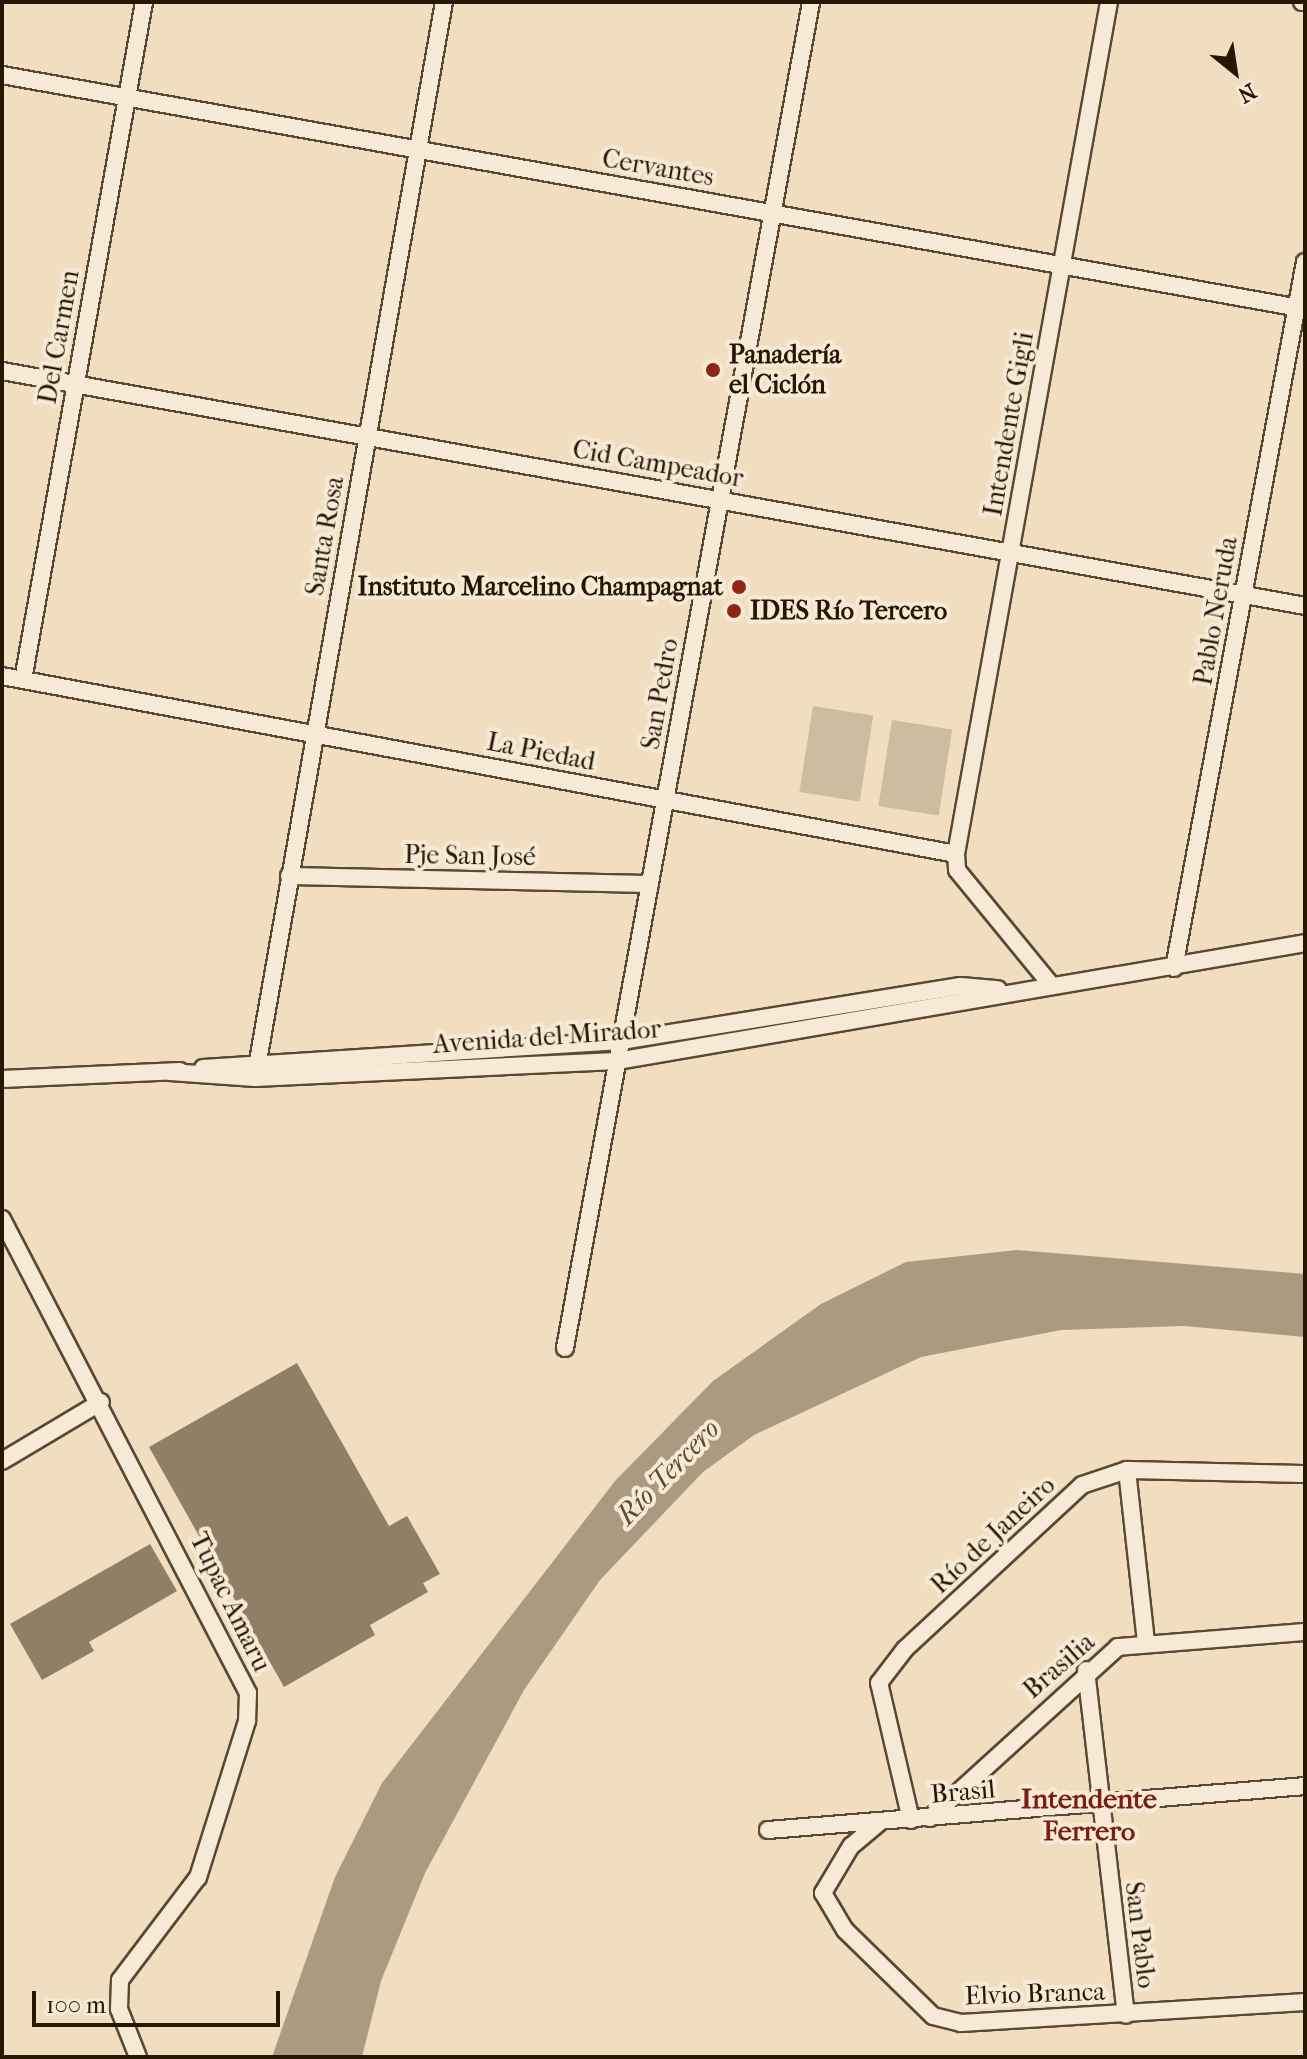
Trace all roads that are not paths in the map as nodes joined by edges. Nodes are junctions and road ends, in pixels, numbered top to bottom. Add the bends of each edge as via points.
1 (144, 2) edge
2 (444, 2) edge
3 (811, 2) edge
4 (1109, 2) edge
5 (2, 75) edge
6 (127, 97) junction
7 (418, 149) junction
8 (772, 213) junction
9 (1305, 262) edge
10 (1062, 266) junction
11 (1301, 308) edge
12 (2, 371) edge
13 (75, 384) junction
14 (367, 437) junction
15 (720, 500) junction
16 (1010, 552) junction
17 (1244, 594) junction
18 (1305, 606) edge
19 (2, 676) edge
20 (23, 680) junction
21 (314, 734) junction
22 (665, 800) junction
23 (956, 854) junction
24 (289, 876) junction
25 (650, 884) junction
26 (1305, 943) edge
27 (1174, 968) junction
28 (1051, 985) junction
29 (1017, 990) junction
30 (621, 1041) junction
31 (258, 1060) junction
32 (617, 1061) junction
33 (170, 1072) junction
34 (255, 1078) junction
35 (2, 1079) edge
36 (2, 1219) edge
37 (565, 1348) dead end
38 (101, 1402) junction
39 (2, 1461) edge
40 (1127, 1470) junction
41 (1305, 1474) edge
42 (1305, 1632) edge
43 (1146, 1641) junction
44 (1086, 1670) junction
45 (1305, 1786) edge
46 (1100, 1804) junction
47 (930, 1818) junction
48 (911, 1820) junction
49 (881, 1821) junction
50 (768, 1830) dead end
51 (1305, 2002) edge
52 (1126, 2015) junction
53 (138, 2057) edge

1 - 6 street, Del Carmen
2 - 7 street, Santa Rosa
3 - 8 street, San Pedro
4 - 10 street, Intendente Gigli
5 - 6 street, Cervantes
6 - 7 street, Cervantes
6 - 13 street, Del Carmen
7 - 8 street, Cervantes
7 - 14 street, Santa Rosa
8 - 10 street, Cervantes
8 - 15 street, San Pedro
9 - 11 street, Pablo Neruda
10 - 11 street, Cervantes
10 - 16 street, Intendente Gigli
11 - 17 street, Pablo Neruda
12 - 13 street, Cid Campeador
13 - 14 street, Cid Campeador
13 - 20 street, Del Carmen
14 - 15 street, Cid Campeador
14 - 21 street, Santa Rosa
15 - 16 street, Cid Campeador
15 - 22 street, San Pedro
16 - 17 street, Cid Campeador
16 - 23 street, Intendente Gigli
17 - 18 street, Cid Campeador
17 - 27 street, Pablo Neruda
19 - 20 street, La Piedad
20 - 21 street, La Piedad
21 - 22 street, La Piedad
21 - 24 street, Santa Rosa
22 - 23 street, La Piedad
22 - 25 street, San Pedro
23 - 28 street via 957,870
24 - 25 street, Pje San José
24 - 31 street, Santa Rosa
25 - 30 street, San Pedro
26 - 27 street, Avenida del Mirador
27 - 28 street, Avenida del Mirador
28 - 29 street, Avenida del Mirador
29 - 30 street, Avenida del Mirador via 961,986
29 - 32 street, Avenida del Mirador
30 - 31 street, Avenida del Mirador
30 - 32 street, San Pedro
31 - 33 street, Avenida del Mirador
31 - 34 street, Santa Rosa
32 - 34 street, Avenida del Mirador
32 - 37 street, San Pedro
33 - 34 street, Avenida del Mirador
33 - 35 street, Avenida del Mirador
36 - 38 street, Tupac Amaru
38 - 39 street
38 - 53 street, Tupac Amaru via 248,1693 247,1721 198,1877 120,1980 119,2009
40 - 41 street, Río de Janeiro
40 - 43 street
40 - 48 street, Río de Janeiro via 1082,1485 905,1649 879,1683
42 - 43 street, Brasilia
43 - 44 street, Brasilia via 1118,1647
44 - 46 street, San Pablo
44 - 47 street, Brasilia
45 - 46 street, Brasil
46 - 47 street, Brasil
46 - 52 street, San Pablo
47 - 48 street, Brasil
48 - 49 street, Brasil
49 - 50 street, Brasil
49 - 52 street, Elvio Branca via 851,1846 823,1893 845,1930 921,2008 961,2023
51 - 52 street, Elvio Branca

